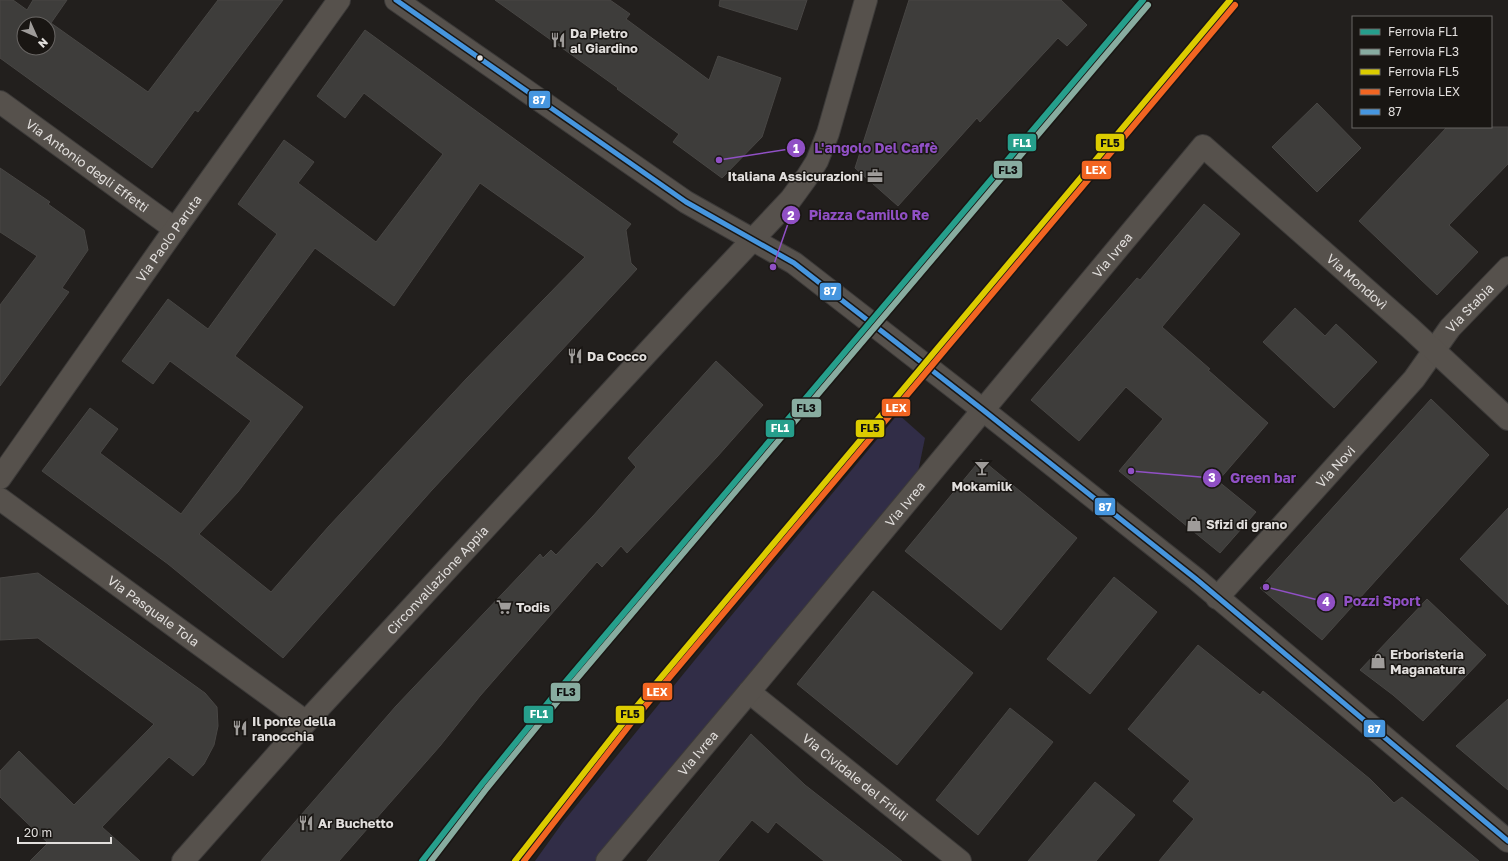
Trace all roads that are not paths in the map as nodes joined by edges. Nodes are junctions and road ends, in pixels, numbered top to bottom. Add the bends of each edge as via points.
1 (339, 0) edge
2 (396, 0) edge
3 (866, 0) edge
4 (0, 102) edge
5 (1203, 146) joint
6 (175, 229) junction
7 (753, 240) junction
8 (1508, 268) edge
9 (1434, 350) junction
10 (983, 410) junction
11 (1508, 419) edge
12 (0, 478) edge
13 (0, 500) edge
14 (1217, 598) junction
15 (749, 692) junction
16 (306, 722) junction
17 (1508, 841) edge
18 (183, 861) edge
19 (607, 861) edge
20 (960, 861) edge

1 - 6 street, Via Paolo Paruta
2 - 7 street via 686,202
3 - 7 street, Circonvallazione Appia via 828,133 817,161 796,193
4 - 6 street, Via Antonio degli Effetti
5 - 9 street, Via Mondovì
5 - 10 street, Via Ivrea
6 - 12 street, Via Paolo Paruta
7 - 10 street via 794,263
7 - 16 street, Circonvallazione Appia
8 - 9 street, Via Stabia via 1450,328
9 - 11 street, Via Mondovì
9 - 14 street, Via Novi via 1414,379
10 - 14 street
10 - 15 street, Via Ivrea
13 - 16 street, Via Pasquale Tola
14 - 17 street
15 - 19 street, Via Ivrea
15 - 20 street, Via Cividale del Friuli
16 - 18 street, Circonvallazione Appia

